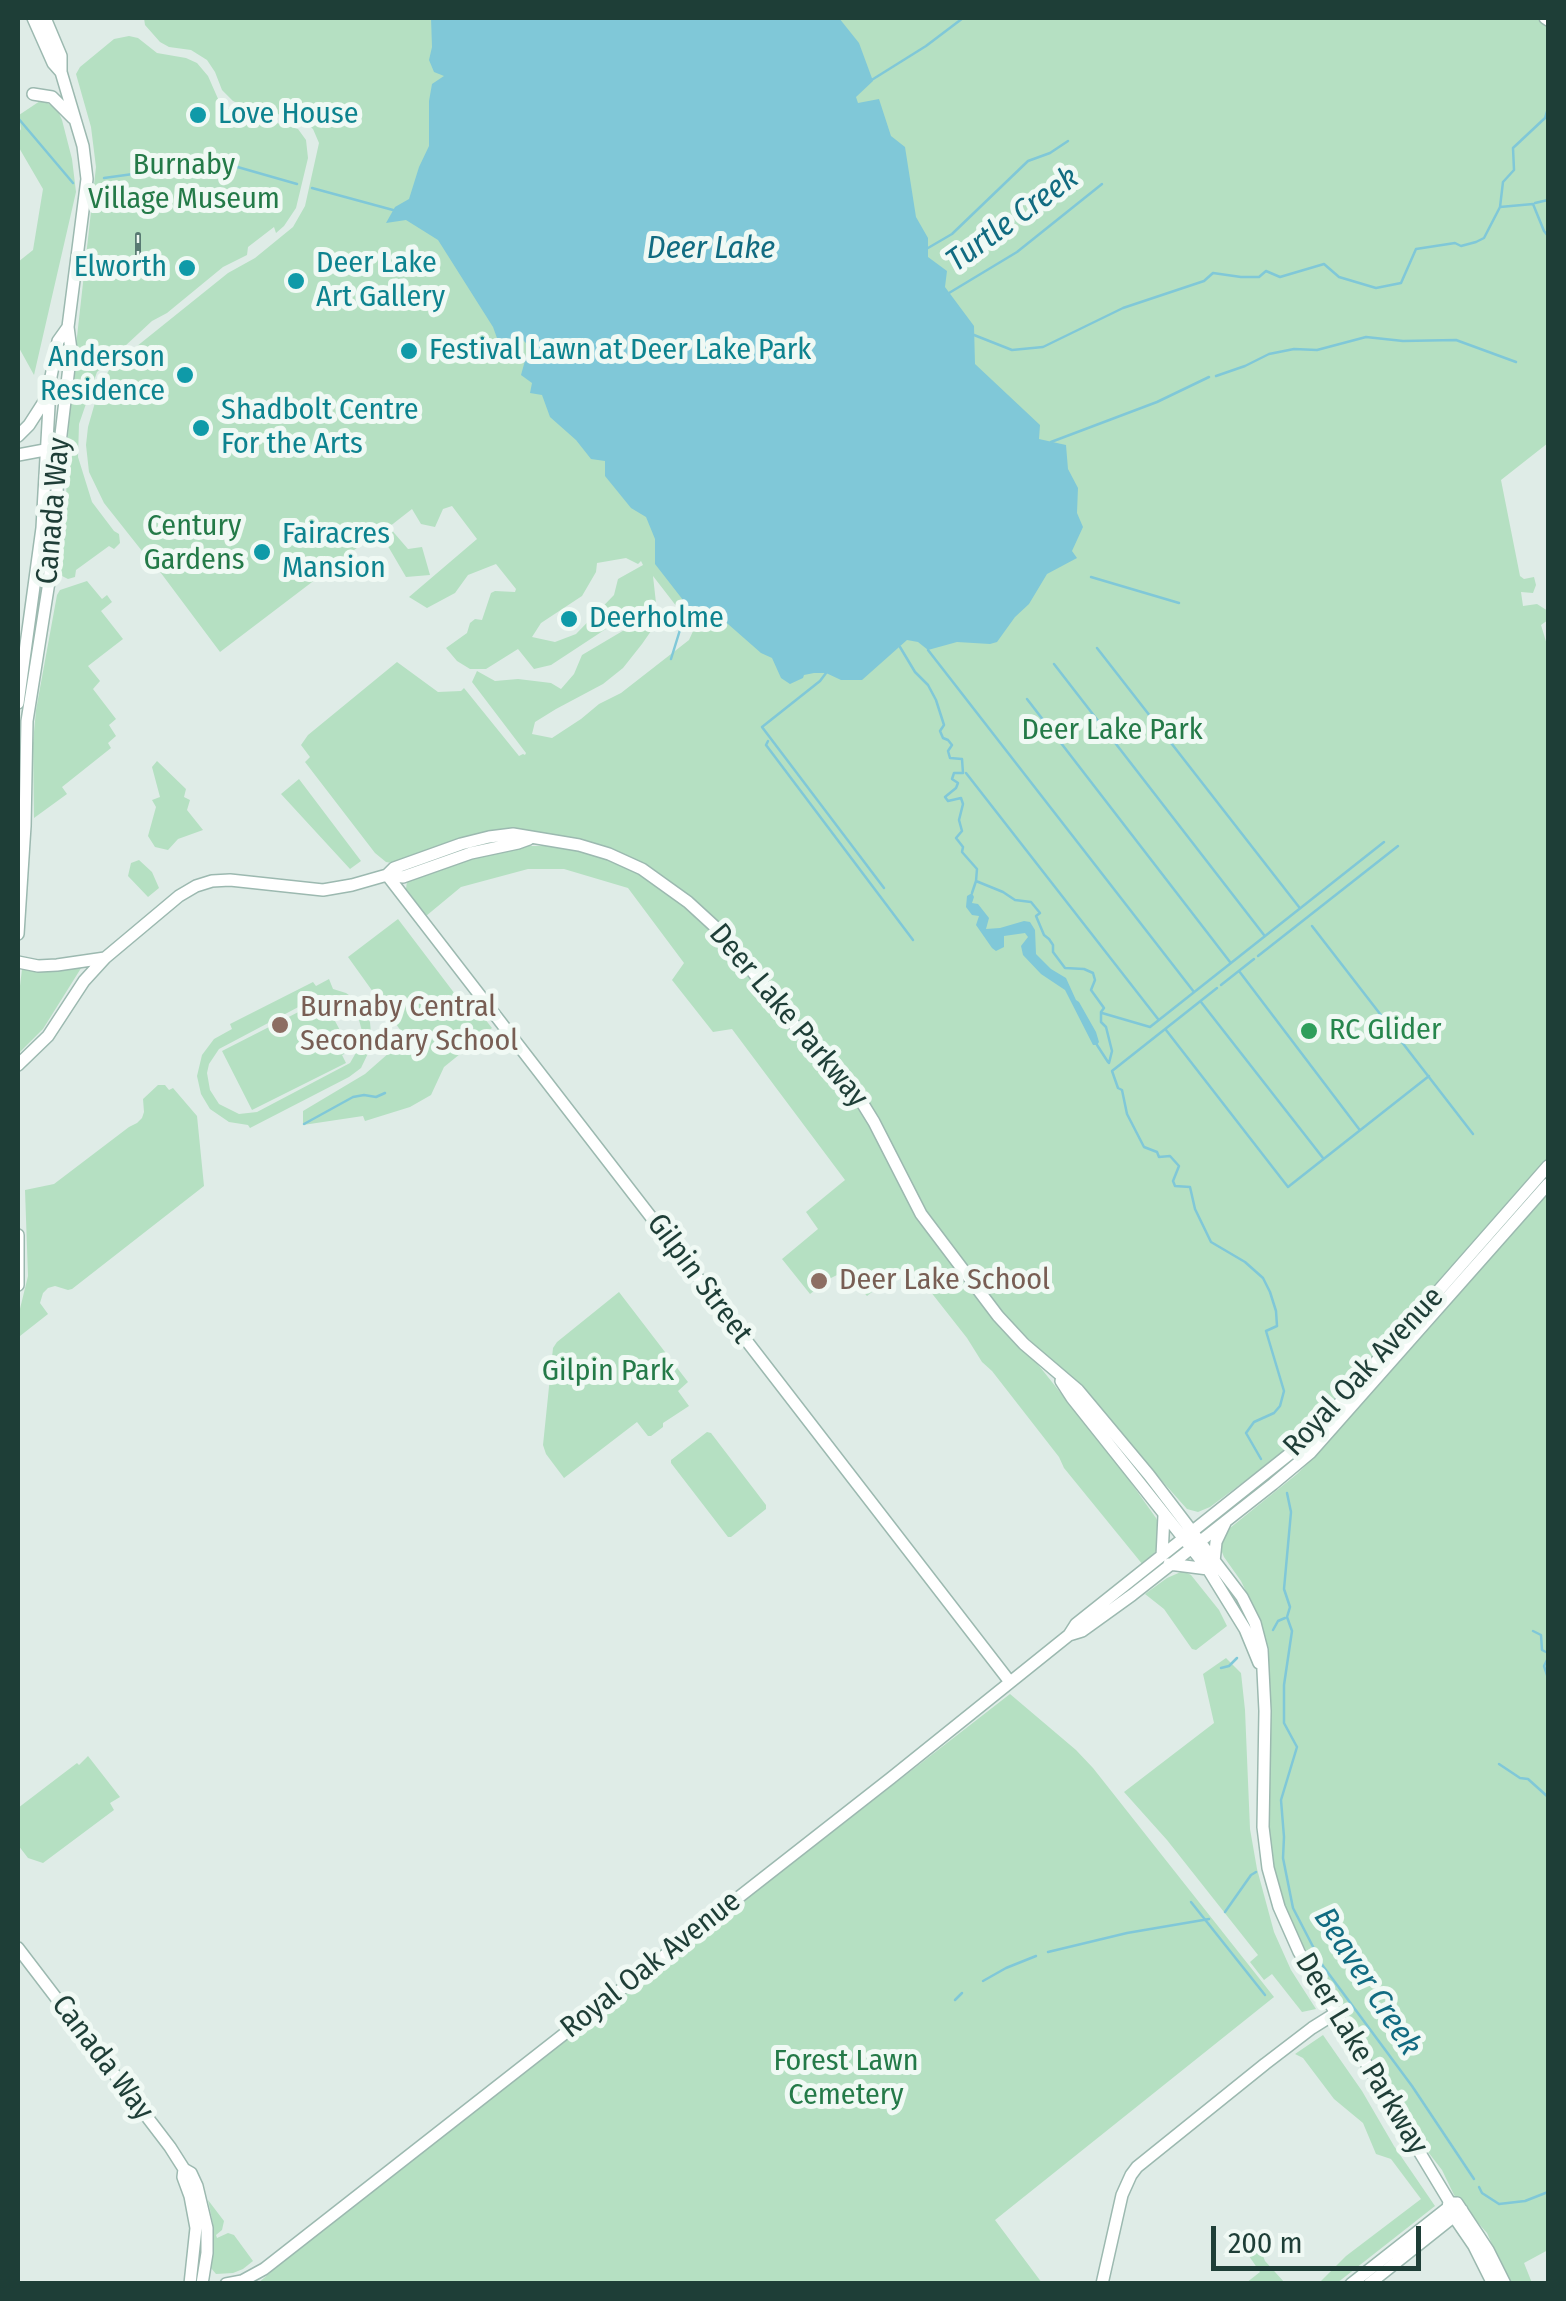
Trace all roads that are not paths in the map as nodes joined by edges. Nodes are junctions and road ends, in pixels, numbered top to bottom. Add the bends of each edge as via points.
1 (33, 18) edge
2 (46, 18) edge
3 (61, 72) junction
4 (33, 94) dead end
5 (76, 121) junction
6 (68, 327) junction
7 (47, 397) junction
8 (18, 436) edge
9 (53, 444) junction
10 (18, 455) edge
11 (45, 478) junction
12 (18, 703) edge
13 (387, 876) junction
14 (18, 934) edge
15 (105, 958) junction
16 (18, 962) edge
17 (18, 1065) edge
18 (1548, 1166) edge
19 (1548, 1184) edge
20 (1512, 1216) junction
21 (18, 1235) edge
22 (18, 1285) edge
23 (1434, 1305) junction
24 (1171, 1513) junction
25 (1211, 1516) junction
26 (1226, 1522) junction
27 (1191, 1540) junction
28 (1165, 1560) junction
29 (1211, 1566) junction
30 (1010, 1682) junction
31 (18, 1948) edge
32 (1336, 2013) junction
33 (1454, 2207) junction
34 (199, 2283) edge
35 (226, 2284) edge
36 (1102, 2284) edge
37 (1351, 2284) edge
38 (1369, 2284) edge
39 (1492, 2284) edge
40 (1504, 2284) edge

1 - 3 main road, Canada Way
2 - 3 main road, Canada Way
3 - 5 main road, Canada Way
4 - 5 main road via 52,97
5 - 6 main road, Canada Way via 88,179
6 - 7 main road, Canada Way via 58,341
6 - 9 main road, Canada Way via 72,350
7 - 8 main road
7 - 9 main road, Canada Way
8 - 9 main road
9 - 10 main road
9 - 11 main road, Canada Way
9 - 14 main road, Canada Way via 49,582 27,721
10 - 11 main road
11 - 12 main road, Canada Way
13 - 15 main road, Deer Lake Parkway via 323,890 230,880 196,886
13 - 24 main road, Deer Lake Parkway via 403,877 529,838 579,845 659,880 713,925 846,1079 931,1228 998,1316 1078,1390
13 - 30 main road, Gilpin Street
15 - 16 main road
15 - 17 main road, Deer Lake Parkway
18 - 20 main road, Royal Oak Avenue
19 - 20 main road, Royal Oak Avenue
20 - 23 main road, Royal Oak Avenue
21 - 22 main road
23 - 25 main road, Royal Oak Avenue via 1292,1452
23 - 26 main road, Royal Oak Avenue via 1323,1440
24 - 25 main road
24 - 27 main road, Deer Lake Parkway
24 - 28 main road
25 - 27 main road, Royal Oak Avenue
26 - 27 main road, Royal Oak Avenue
26 - 29 main road
27 - 28 main road, Royal Oak Avenue
27 - 29 main road, Deer Lake Parkway
28 - 29 main road
28 - 30 main road, Royal Oak Avenue via 1082,1632
29 - 32 main road, Deer Lake Parkway via 1261,1667 1264,1827 1278,1907
30 - 35 main road, Royal Oak Avenue via 264,2269
31 - 34 main road, Canada Way via 198,2186 207,2228
32 - 33 main road, Deer Lake Parkway
32 - 36 main road via 1137,2166 1122,2195
33 - 37 main road
33 - 38 main road
33 - 39 main road, Deer Lake Parkway
33 - 40 main road, Deer Lake Parkway via 1488,2250

